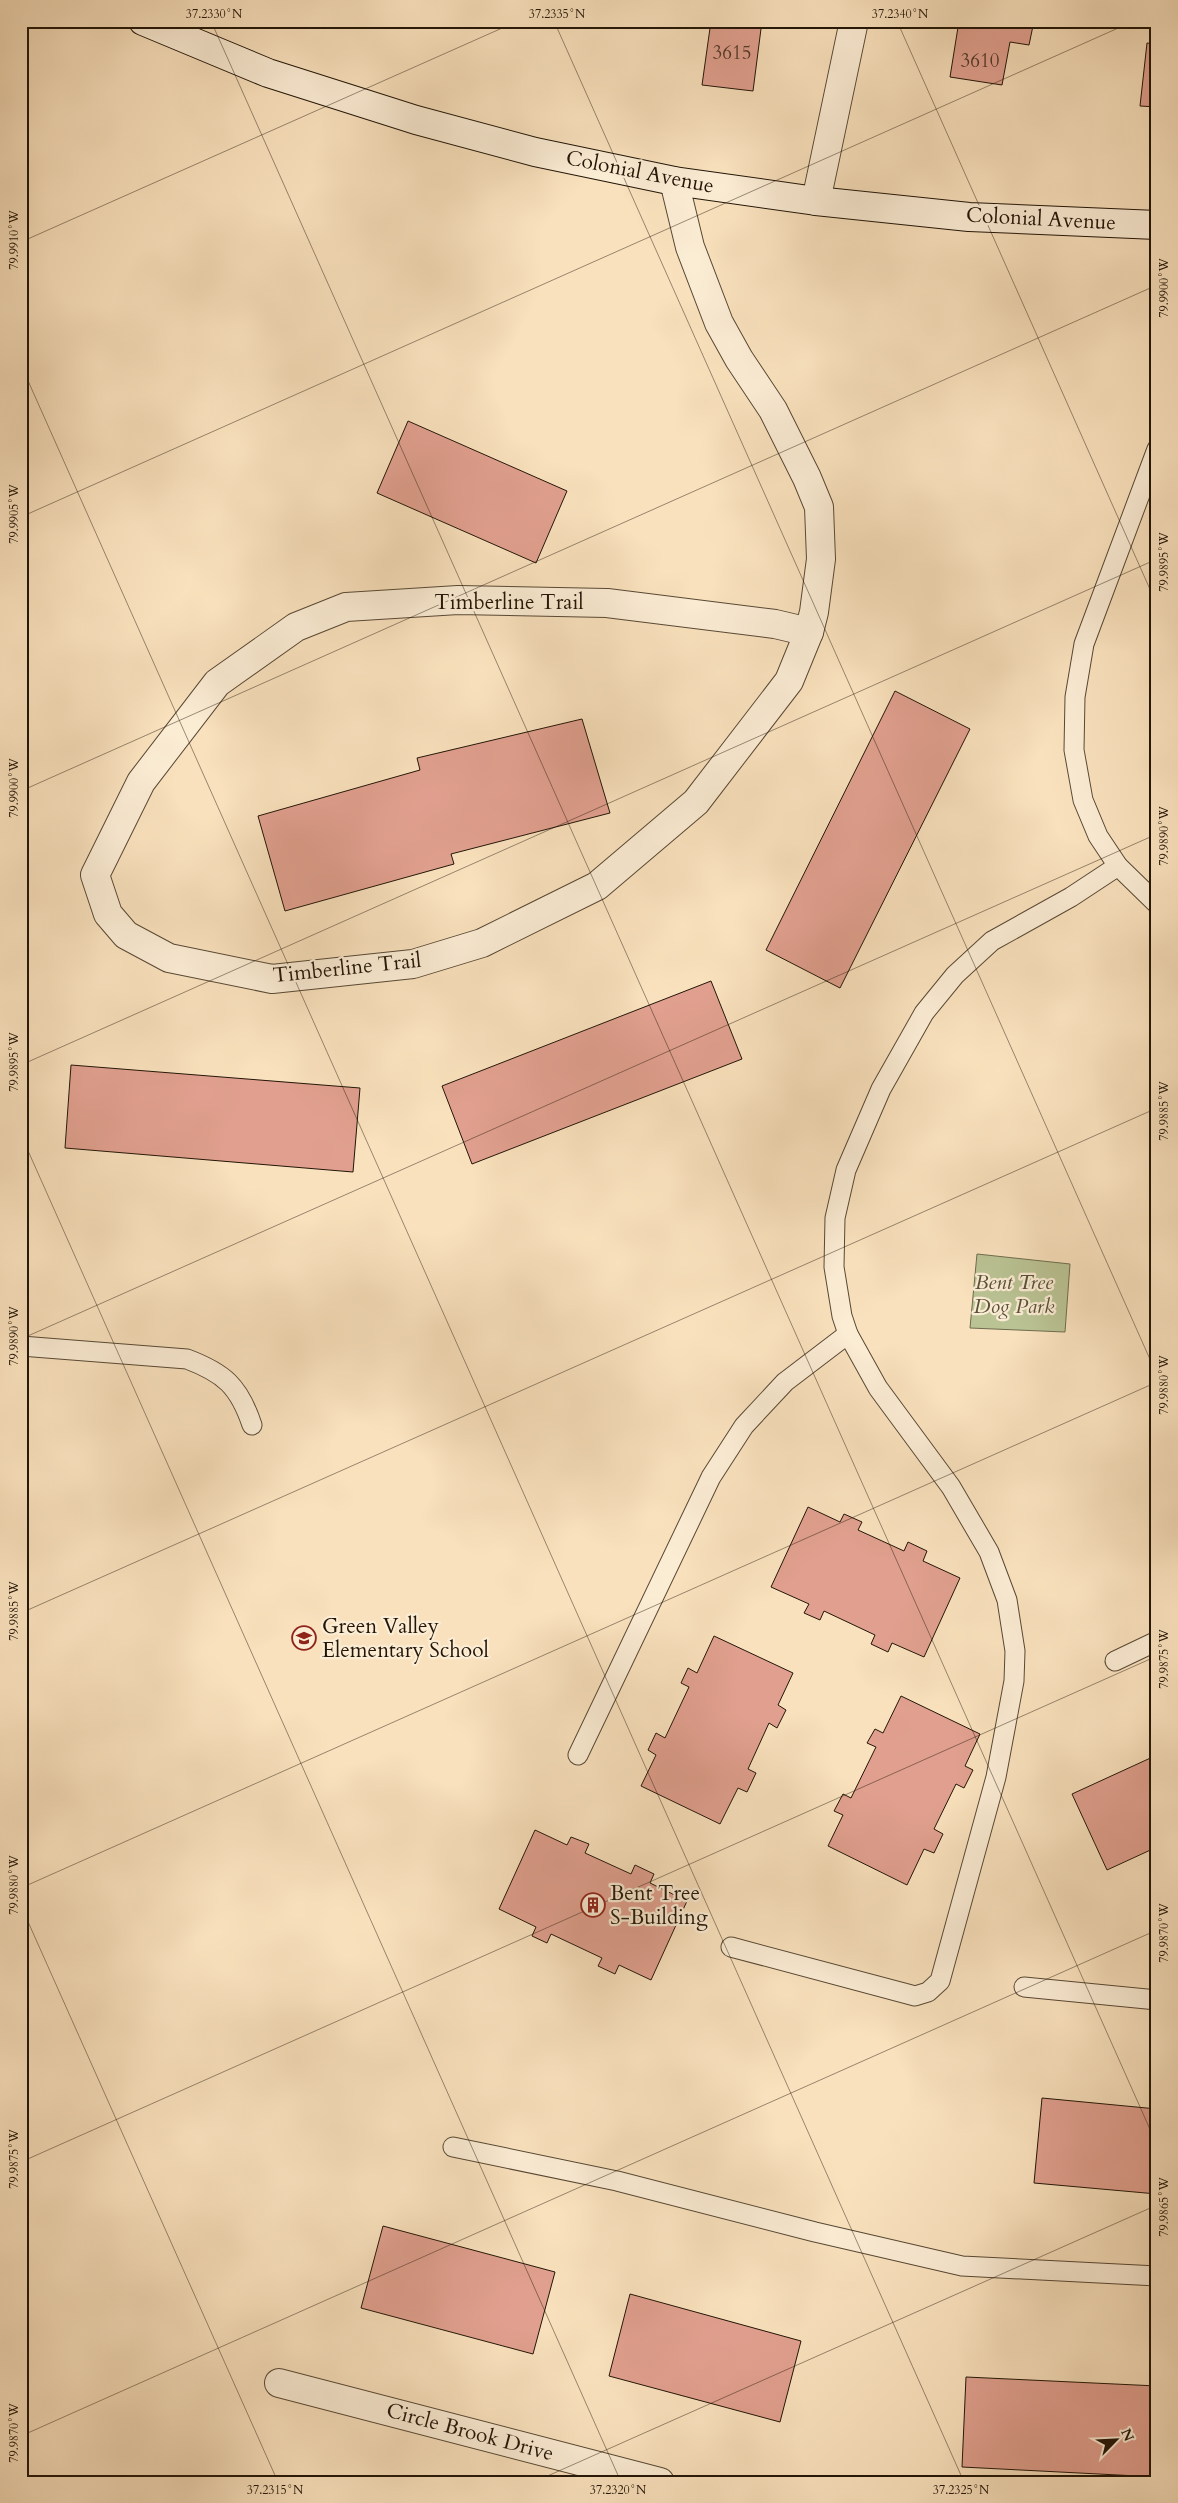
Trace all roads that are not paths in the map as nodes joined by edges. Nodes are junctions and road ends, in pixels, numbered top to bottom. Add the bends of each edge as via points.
1 (143, 21) edge
2 (854, 21) edge
3 (674, 181) junction
4 (816, 200) junction
5 (1157, 224) edge
6 (1157, 449) edge
7 (809, 632) junction
8 (1118, 866) junction
9 (1157, 904) edge
10 (848, 1334) junction
11 (21, 1346) edge
12 (252, 1424) dead end
13 (1157, 1641) edge
14 (1115, 1661) dead end
15 (578, 1755) dead end
16 (731, 1947) dead end
17 (1024, 1987) dead end
18 (1157, 2000) edge
19 (453, 2147) dead end
20 (1157, 2276) edge
21 (279, 2383) dead end
22 (660, 2482) edge

1 - 3 street, Colonial Avenue via 268,73 416,120 535,152
2 - 4 street
3 - 4 street, Colonial Avenue
3 - 7 street, Timberline Trail via 690,247 719,323 739,360 773,410 819,506 821,559
4 - 5 street, Colonial Avenue via 969,217
6 - 8 lane via 1084,644 1075,697 1074,750 1083,800 1098,836
7 - 7 street, Timberline Trail via 775,624 607,603 458,600 346,607 296,627 217,683 141,782 95,875 108,914 126,936 169,958 272,979 413,964 482,943 597,886 696,802 789,681
8 - 9 lane
8 - 10 lane via 1071,897 992,941 955,975 924,1013 881,1089 846,1170 835,1218 834,1267
10 - 15 lane via 785,1382 744,1426 716,1470
10 - 16 lane via 878,1388 951,1487 989,1552 1007,1600 1015,1651 1014,1680 998,1768 940,1981 928,1992 915,1996
11 - 12 lane via 187,1359 212,1369 229,1382 245,1404
13 - 14 lane
17 - 18 lane
19 - 20 lane via 617,2181 962,2266
21 - 22 street, Circle Brook Drive

